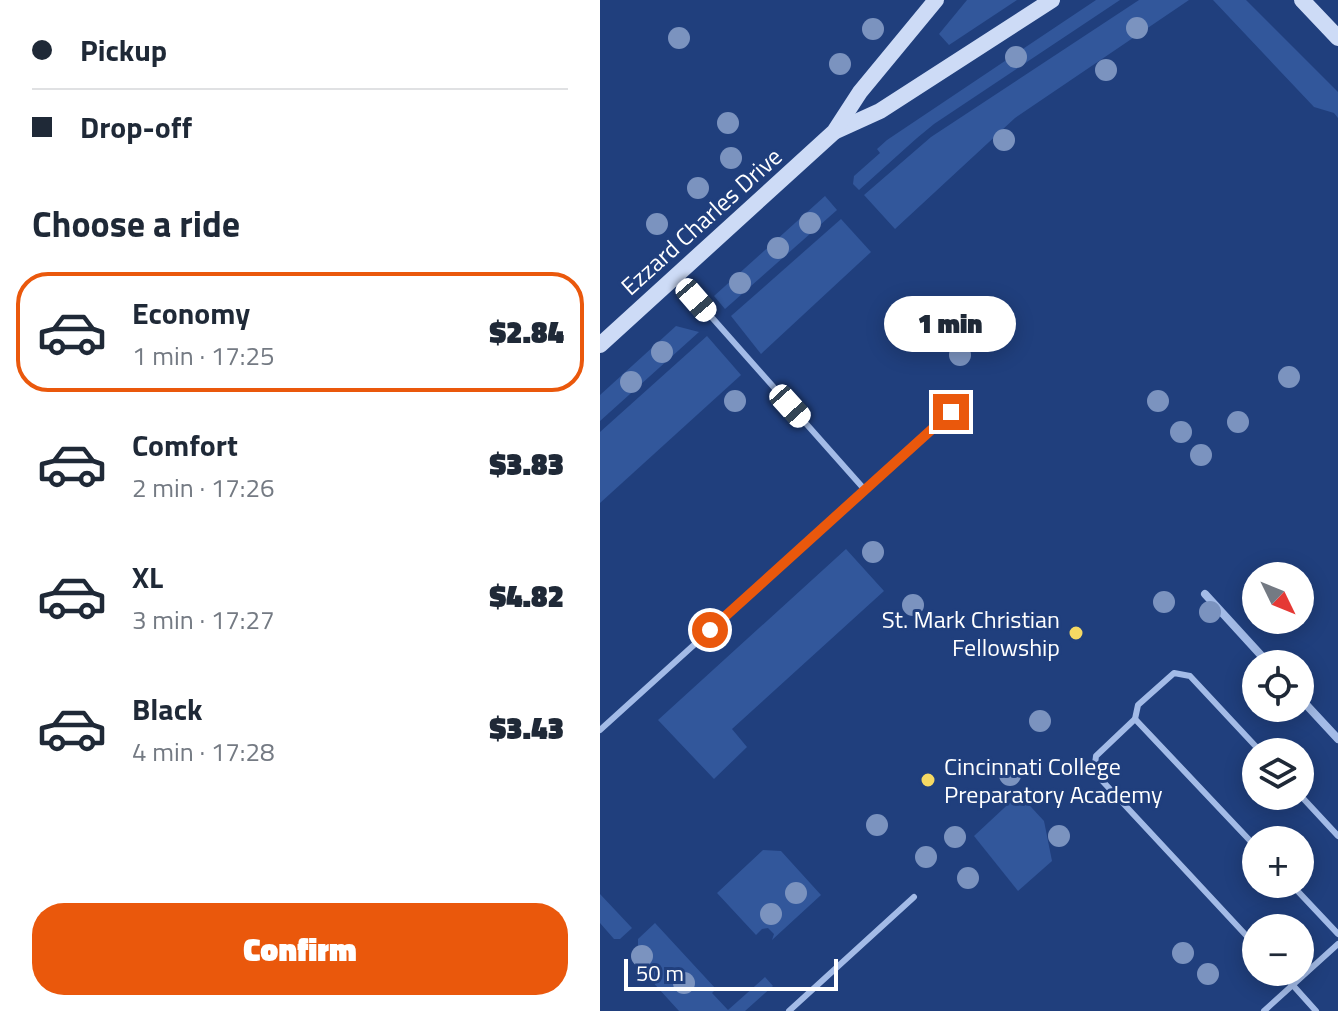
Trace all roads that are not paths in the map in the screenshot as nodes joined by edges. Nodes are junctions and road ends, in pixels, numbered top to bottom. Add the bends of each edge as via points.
1 (936, 0) edge
2 (1052, 0) edge
3 (1302, 0) edge
4 (1338, 38) edge
5 (834, 132) junction
6 (676, 277) junction
7 (600, 345) edge
8 (951, 412) dead end
9 (865, 490) junction
10 (1205, 594) dead end
11 (1256, 650) edge
12 (1314, 713) edge
13 (1135, 719) junction
14 (600, 730) edge
15 (1248, 738) edge
16 (1338, 739) edge
17 (1314, 810) edge
18 (1242, 832) edge
19 (1338, 836) edge
20 (914, 897) dead end
21 (1304, 898) edge
22 (1242, 931) edge
23 (1338, 934) edge
24 (1338, 944) edge
25 (1314, 965) edge
26 (1290, 986) edge
27 (1294, 986) edge
28 (789, 1011) edge
29 (1264, 1011) edge
30 (1316, 1011) edge

1 - 5 main road, Ezzard Charles Drive
2 - 5 main road, Ezzard Charles Drive via 880,111
3 - 4 main road
5 - 6 main road, Ezzard Charles Drive
6 - 7 main road, Ezzard Charles Drive
6 - 9 lane
8 - 9 lane
9 - 14 lane
10 - 11 street
12 - 16 street
13 - 15 lane via 1138,705 1174,673 1190,676
13 - 18 lane
13 - 22 lane via 1096,756 1094,772
17 - 19 lane
20 - 28 lane
21 - 23 lane
24 - 25 lane
26 - 29 lane
27 - 30 lane

